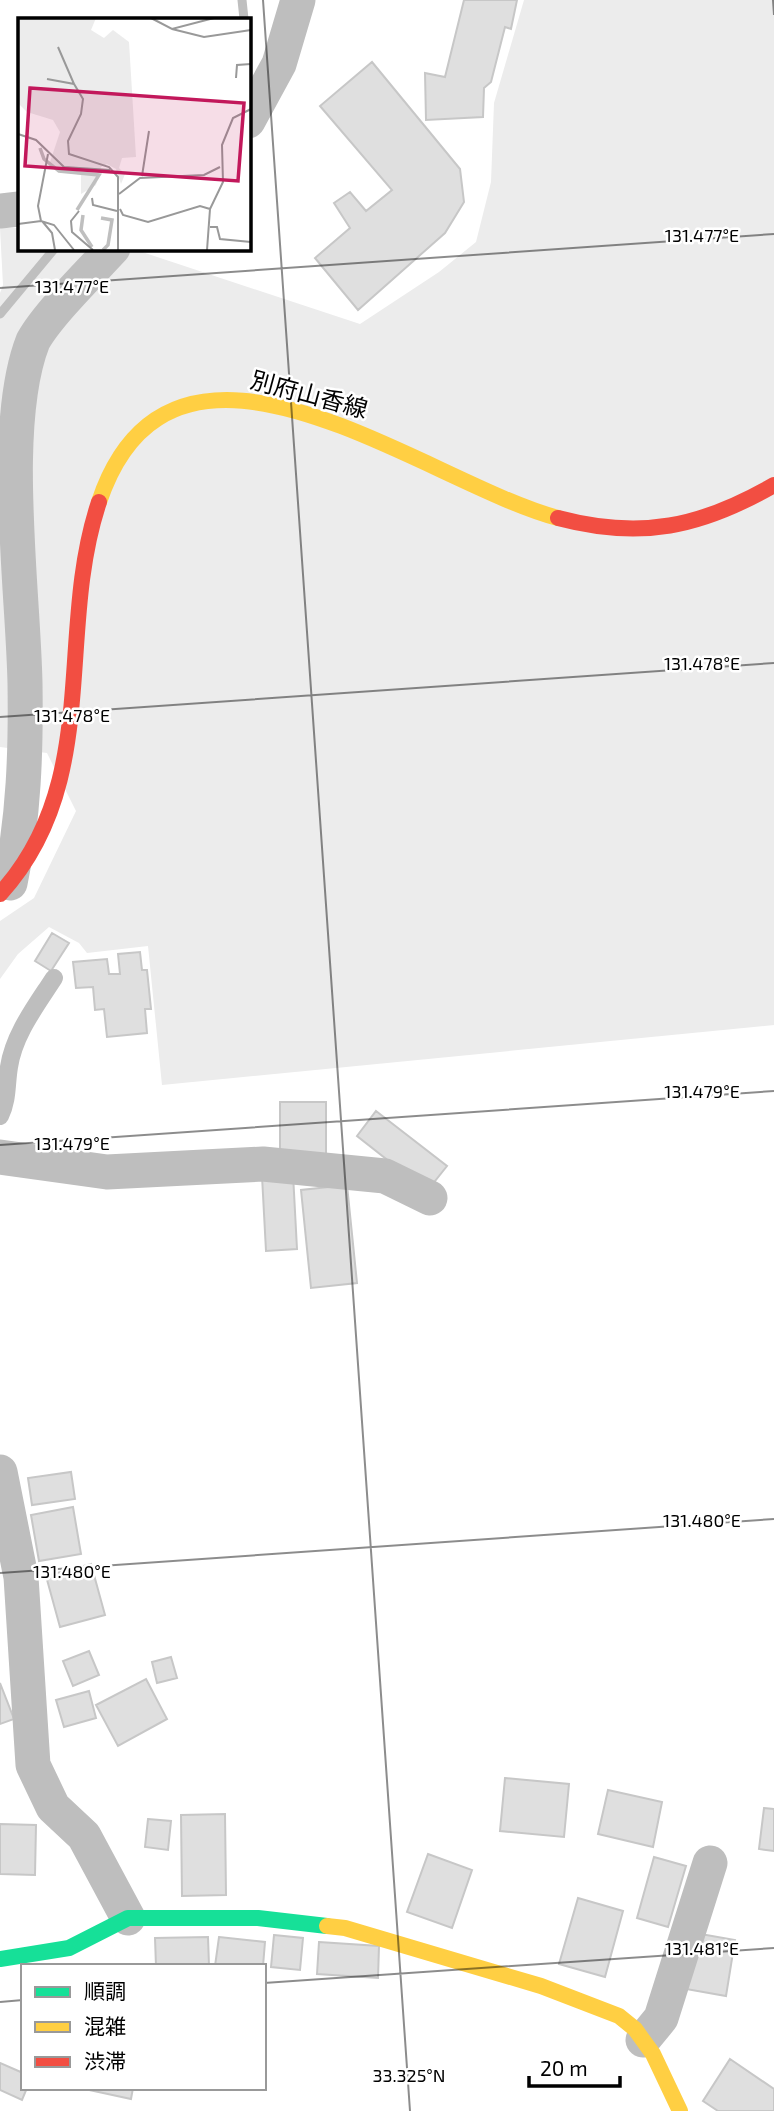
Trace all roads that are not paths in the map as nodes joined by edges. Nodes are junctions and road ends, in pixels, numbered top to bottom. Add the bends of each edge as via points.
1 (298, 0) edge
2 (250, 117) edge
3 (18, 209) edge
4 (0, 211) edge
5 (111, 250) edge
6 (774, 485) edge
7 (5, 889) edge
8 (54, 978) dead end
9 (0, 1116) edge
10 (0, 1157) edge
11 (430, 1199) dead end
12 (0, 1472) edge
13 (710, 1863) dead end
14 (128, 1918) junction
15 (0, 1959) edge
16 (643, 2040) junction
17 (680, 2111) edge

1 - 2 street via 279,64
3 - 4 street
5 - 7 street via 34,341 18,387 11,439 25,683 23,806
6 - 7 main road, 別府山香線 via 699,522 619,529 549,516 506,501 370,434 274,405 239,398 203,401 150,421 128,442 109,473 92,522 78,619 71,724 45,831
8 - 9 lane via 19,1035
10 - 11 street via 107,1172 263,1164 385,1176
12 - 14 street via 21,1577 33,1765 54,1807 84,1836
13 - 16 street via 661,2018
14 - 15 main road via 69,1948
14 - 16 main road via 258,1918 345,1928 541,1986 618,2016
16 - 17 main road

